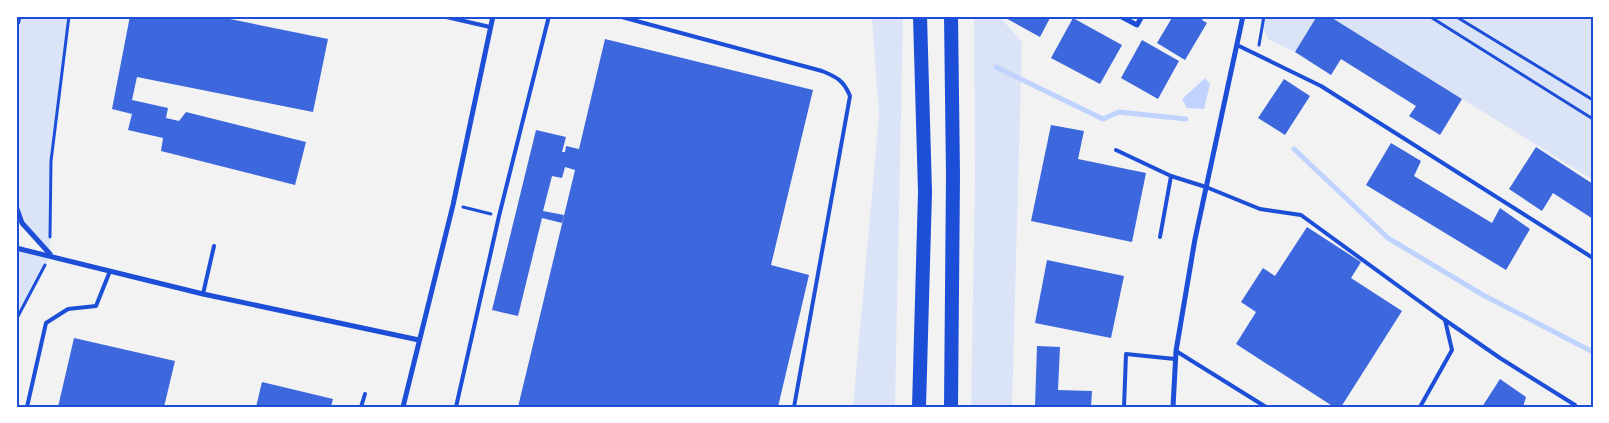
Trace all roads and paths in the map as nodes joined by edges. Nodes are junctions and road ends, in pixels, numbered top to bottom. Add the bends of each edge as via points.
1 (17, 16) edge
2 (69, 16) edge
3 (442, 16) edge
4 (493, 16) edge
5 (549, 16) edge
6 (618, 16) edge
7 (920, 16) edge
8 (951, 16) edge
9 (1120, 16) edge
10 (1142, 16) edge
11 (1243, 16) edge
12 (1264, 16) edge
13 (1429, 16) edge
14 (1455, 16) edge
15 (16, 21) edge
16 (490, 27) junction
17 (1237, 45) junction
18 (1257, 55) junction
19 (1593, 100) edge
20 (1593, 119) edge
21 (1116, 150) dead end
22 (1172, 176) junction
23 (1206, 187) junction
24 (453, 205) junction
25 (16, 206) edge
26 (499, 216) junction
27 (1160, 237) dead end
28 (214, 246) dead end
29 (16, 248) edge
30 (50, 255) junction
31 (1593, 258) edge
32 (110, 271) junction
33 (203, 294) junction
34 (16, 320) edge
35 (1444, 320) junction
36 (419, 340) junction
37 (1176, 351) junction
38 (1175, 359) junction
39 (365, 394) dead end
40 (1575, 405) dead end
41 (27, 407) edge
42 (362, 407) edge
43 (403, 407) edge
44 (456, 407) edge
45 (794, 407) edge
46 (919, 407) edge
47 (951, 407) edge
48 (1124, 407) edge
49 (1173, 407) edge
50 (1266, 407) edge
51 (1420, 407) edge

1 - 15 street
2 - 30 path via 51,161
3 - 16 lane
4 - 16 street
5 - 26 lane
6 - 45 lane via 822,71 845,84 850,96
7 - 46 highway via 925,192
8 - 47 highway via 954,175
9 - 10 street via 1138,25
11 - 17 street
12 - 18 path
13 - 20 path
14 - 19 path
16 - 24 street
17 - 18 lane
17 - 23 street
18 - 31 lane via 1321,86
21 - 22 lane
22 - 23 lane
22 - 27 lane
23 - 35 lane via 1260,209 1301,215
23 - 37 street
24 - 26 path
24 - 36 street
25 - 30 street via 22,223
26 - 44 lane
28 - 33 lane
29 - 30 street
30 - 32 street
30 - 34 path
32 - 33 street
32 - 41 lane via 96,306 68,309 46,323
33 - 36 street
35 - 40 lane
35 - 51 lane via 1452,350
36 - 43 street
37 - 38 street
37 - 50 lane
38 - 48 lane via 1126,354
38 - 49 street
39 - 42 lane

